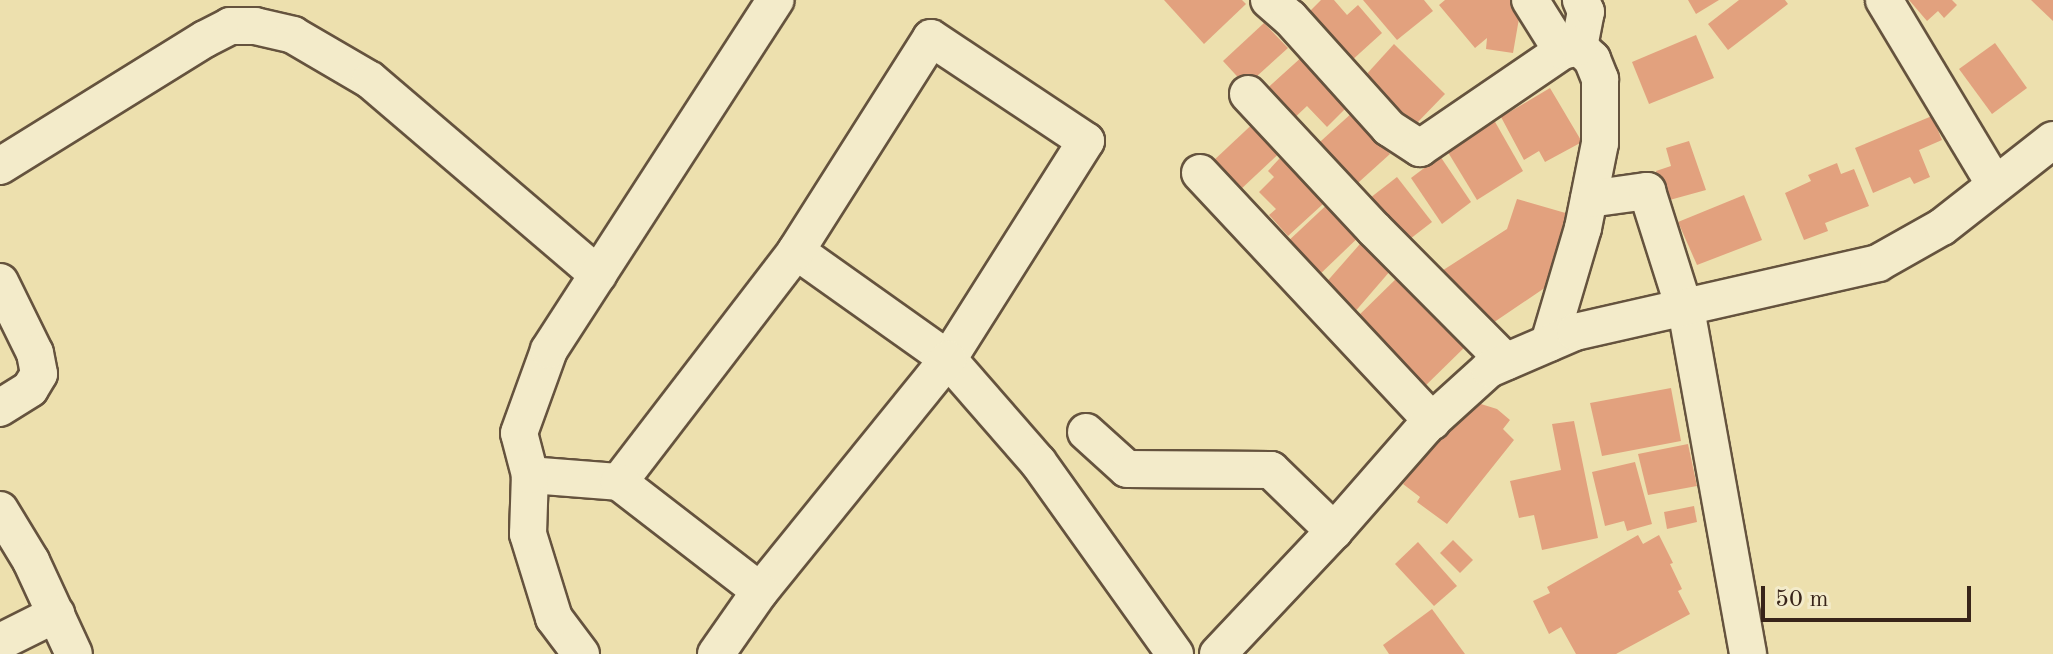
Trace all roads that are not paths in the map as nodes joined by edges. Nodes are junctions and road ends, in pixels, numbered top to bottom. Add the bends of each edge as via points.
1 (775, 0) edge
2 (1530, 0) edge
3 (1581, 0) edge
4 (1884, 0) edge
5 (1289, 6) edge
6 (1570, 49) junction
7 (1248, 94) dead end
8 (2053, 140) edge
9 (0, 166) edge
10 (1200, 173) dead end
11 (1994, 183) junction
12 (1589, 199) junction
13 (796, 251) junction
14 (598, 275) junction
15 (0, 282) edge
16 (1685, 307) junction
17 (1549, 343) junction
18 (948, 359) junction
19 (1506, 362) junction
20 (0, 408) edge
21 (1432, 421) junction
22 (1086, 432) dead end
23 (530, 475) junction
24 (619, 482) junction
25 (0, 510) edge
26 (1334, 531) junction
27 (760, 591) junction
28 (56, 614) junction
29 (0, 642) edge
30 (74, 654) edge
31 (581, 654) edge
32 (716, 654) edge
33 (1175, 654) edge
34 (1218, 654) edge
35 (1748, 654) edge

1 - 14 street
2 - 6 street
3 - 6 street via 1586,12
4 - 11 street
5 - 6 street via 1389,128 1420,148
6 - 12 street via 1592,59 1600,79 1600,143
7 - 19 street
8 - 11 street
9 - 14 street via 205,39 230,26 255,26 293,35 370,80
10 - 21 street
11 - 16 street via 1942,227 1878,263
12 - 16 street via 1647,191
12 - 17 street
13 - 18 street
13 - 18 street via 931,38 1086,141
13 - 24 street
14 - 23 street via 549,350 519,433
15 - 20 street via 35,353 39,374 30,389
16 - 17 street
16 - 35 street
17 - 19 street
18 - 27 street
18 - 33 street via 1038,462
19 - 21 street via 1489,369
21 - 26 street
22 - 26 street via 1127,469 1271,470
23 - 24 street
23 - 31 street via 528,534 554,618
24 - 27 street
25 - 28 street
26 - 34 street
27 - 32 street
28 - 29 street
28 - 30 street

